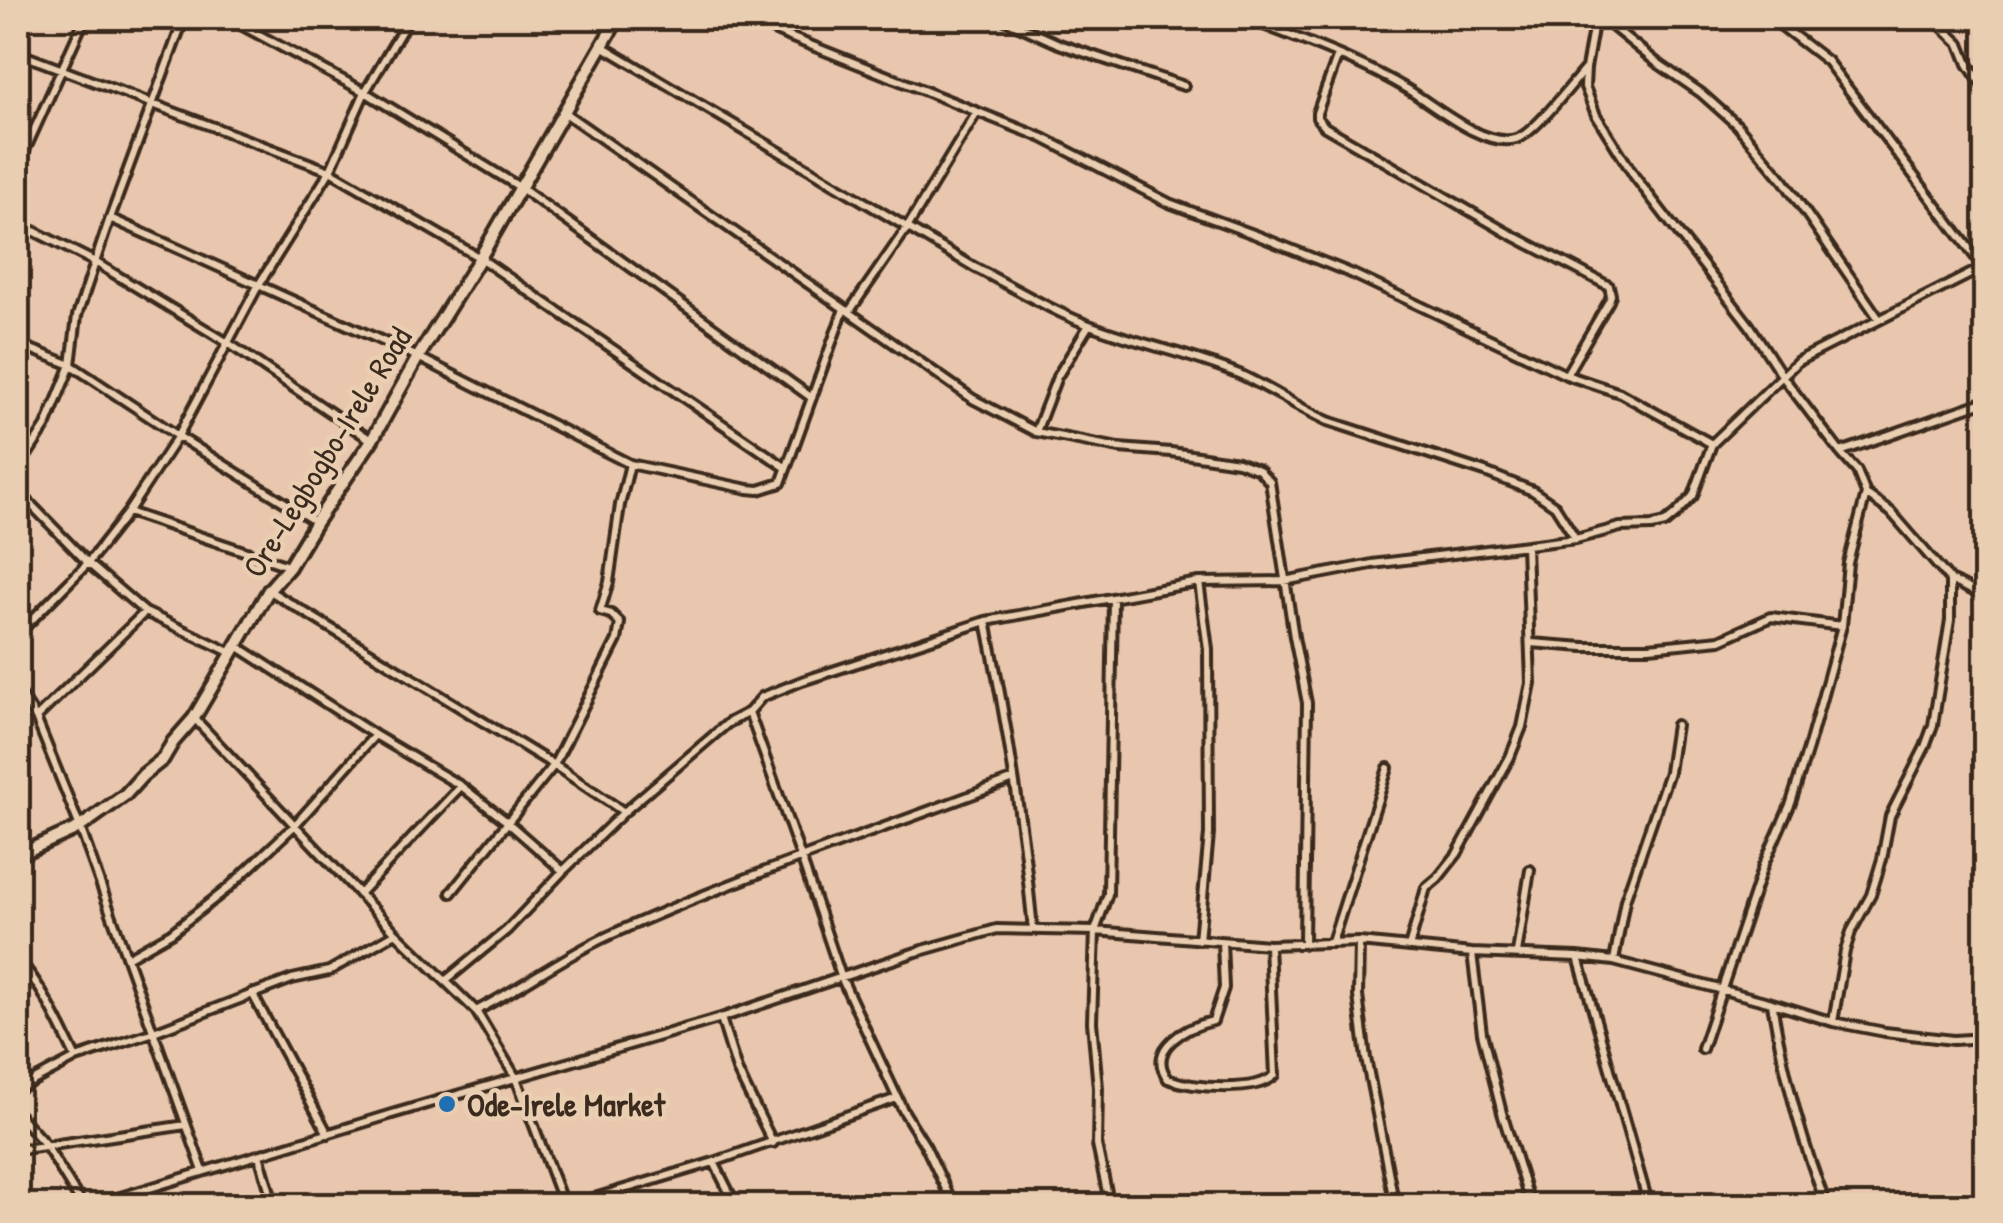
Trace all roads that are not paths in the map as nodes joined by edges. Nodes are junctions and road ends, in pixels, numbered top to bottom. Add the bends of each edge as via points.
1 (85, 18) edge
2 (184, 18) edge
3 (228, 18) edge
4 (408, 18) edge
5 (618, 18) edge
6 (746, 18) edge
7 (1001, 18) edge
8 (1246, 18) edge
9 (1598, 18) edge
10 (1771, 18) edge
11 (1932, 18) edge
12 (602, 46) junction
13 (18, 53) edge
14 (1338, 55) junction
15 (1586, 68) junction
16 (62, 71) junction
17 (1184, 86) dead end
18 (1986, 91) edge
19 (365, 92) junction
20 (152, 105) junction
21 (978, 112) junction
22 (566, 113) junction
23 (18, 166) edge
24 (330, 171) junction
25 (521, 188) junction
26 (110, 218) junction
27 (18, 222) edge
28 (907, 228) junction
29 (480, 258) junction
30 (95, 262) junction
31 (1985, 268) edge
32 (258, 286) junction
33 (847, 310) junction
34 (1879, 320) junction
35 (1089, 325) junction
36 (228, 343) junction
37 (18, 344) edge
38 (418, 357) junction
39 (71, 365) junction
40 (1566, 375) junction
41 (1782, 377) junction
42 (812, 398) junction
43 (1986, 401) edge
44 (1036, 432) junction
45 (178, 436) junction
46 (372, 440) junction
47 (1712, 444) junction
48 (1840, 452) junction
49 (630, 464) junction
50 (785, 468) junction
51 (18, 469) edge
52 (18, 491) edge
53 (1866, 494) junction
54 (128, 512) junction
55 (316, 522) junction
56 (1576, 539) junction
57 (1526, 546) junction
58 (88, 563) junction
59 (289, 567) junction
60 (1950, 580) junction
61 (1284, 581) junction
62 (1199, 582) junction
63 (269, 590) junction
64 (1113, 599) junction
65 (1986, 599) edge
66 (145, 612) junction
67 (986, 622) junction
68 (1842, 626) junction
69 (18, 634) edge
70 (1531, 643) junction
71 (235, 649) junction
72 (18, 690) edge
73 (749, 712) junction
74 (36, 718) junction
75 (194, 718) junction
76 (1676, 725) dead end
77 (375, 735) junction
78 (554, 764) junction
79 (1388, 768) dead end
80 (1014, 780) junction
81 (461, 786) junction
82 (624, 812) junction
83 (506, 821) junction
84 (80, 826) junction
85 (294, 826) junction
86 (18, 854) edge
87 (802, 857) junction
88 (1530, 870) dead end
89 (563, 871) junction
90 (450, 893) dead end
91 (359, 894) junction
92 (1034, 928) junction
93 (1095, 932) junction
94 (396, 933) junction
95 (1198, 940) junction
96 (1222, 942) junction
97 (1332, 942) junction
98 (1359, 942) junction
99 (1304, 943) junction
100 (1270, 945) junction
101 (1409, 947) junction
102 (1472, 953) junction
103 (1517, 953) junction
104 (1578, 957) junction
105 (127, 958) junction
106 (18, 959) edge
107 (1614, 961) junction
108 (842, 978) junction
109 (445, 981) junction
110 (1722, 989) junction
111 (252, 993) junction
112 (1772, 1003) junction
113 (476, 1012) junction
114 (721, 1018) junction
115 (1832, 1022) junction
116 (152, 1033) junction
117 (1982, 1038) edge
118 (1702, 1049) dead end
119 (76, 1058) junction
120 (516, 1078) junction
121 (1986, 1078) edge
122 (18, 1090) edge
123 (897, 1098) junction
124 (18, 1114) edge
125 (186, 1125) junction
126 (328, 1134) junction
127 (773, 1143) junction
128 (45, 1144) junction
129 (18, 1150) edge
130 (259, 1155) junction
131 (714, 1162) junction
132 (202, 1171) junction
133 (580, 1204) edge
134 (83, 1206) edge
135 (91, 1206) edge
136 (274, 1206) edge
137 (566, 1206) edge
138 (736, 1206) edge
139 (954, 1206) edge
140 (1110, 1206) edge
141 (1395, 1206) edge
142 (1531, 1206) edge
143 (1649, 1206) edge
144 (1828, 1206) edge

1 - 16 street
2 - 20 street
3 - 19 street
4 - 19 street
5 - 12 main road, Ore-Legbogbo-Irele Road
6 - 21 street
7 - 17 street
8 - 14 street
9 - 15 street
9 - 34 street via 1737,125 1784,181
10 - 31 street via 1827,61
11 - 18 street via 1960,44
12 - 22 main road, Ore-Legbogbo-Irele Road
12 - 28 street
13 - 16 street
14 - 15 street via 1451,120 1506,141 1526,136
14 - 40 street via 1317,113 1325,127 1610,286 1609,301
15 - 41 street via 1588,97 1616,148
16 - 20 street
16 - 23 street
19 - 24 street
19 - 25 street
20 - 24 street
20 - 26 street
21 - 28 street
21 - 40 street via 1169,202 1353,274
22 - 25 main road, Ore-Legbogbo-Irele Road
22 - 33 street
24 - 29 street
24 - 32 street
25 - 29 main road, Ore-Legbogbo-Irele Road
25 - 42 street
26 - 30 street
26 - 32 street
27 - 30 street
28 - 33 street
28 - 35 street
29 - 38 main road, Ore-Legbogbo-Irele Road
29 - 50 street
30 - 36 street
30 - 39 street via 76,316
31 - 34 street
32 - 36 street
32 - 38 street
33 - 42 street
33 - 44 street via 973,399
34 - 41 street via 1798,361
35 - 44 street via 1057,377
35 - 56 street via 1195,356 1328,421 1533,491 1555,506
36 - 45 street
36 - 46 street
37 - 39 street
38 - 46 main road, Ore-Legbogbo-Irele Road
38 - 49 street
39 - 45 street
39 - 51 street via 46,426
40 - 47 street via 1620,393
41 - 47 street
41 - 48 street
42 - 50 street
43 - 48 street
44 - 61 street via 1260,470 1272,490
45 - 54 street
45 - 55 street
46 - 55 main road, Ore-Legbogbo-Irele Road
47 - 56 street via 1693,496 1670,519
48 - 53 street
49 - 50 street via 759,490 781,483
49 - 78 street via 600,610 616,618 620,629
52 - 58 street
53 - 60 street via 1892,512
53 - 68 street via 1848,563
54 - 58 street
54 - 59 street
55 - 59 main road, Ore-Legbogbo-Irele Road
56 - 57 street
57 - 61 street
57 - 70 street
58 - 66 street
58 - 69 street
59 - 63 main road, Ore-Legbogbo-Irele Road
60 - 65 street
60 - 115 street via 1934,724 1890,816 1871,895 1845,951
61 - 62 street
61 - 99 street via 1307,703
62 - 64 street
62 - 95 street via 1208,649 1209,834
63 - 71 main road, Ore-Legbogbo-Irele Road
63 - 78 street
64 - 67 street
64 - 93 street via 1108,894
66 - 71 street
66 - 74 street
67 - 73 street via 802,681 762,697
67 - 80 street
68 - 70 street via 1770,618 1720,640 1633,647
68 - 110 street via 1795,788
70 - 101 street via 1522,727 1510,757 1457,854 1426,888
71 - 75 main road, Ore-Legbogbo-Irele Road
71 - 77 street
72 - 74 street
73 - 82 street via 728,722
73 - 87 street
74 - 84 street
75 - 84 main road, Ore-Legbogbo-Irele Road via 154,768
75 - 85 street
76 - 107 street via 1669,772 1625,900
77 - 81 street
77 - 85 street
78 - 82 street
78 - 83 street
79 - 97 street
80 - 87 street
80 - 92 street
81 - 83 street
81 - 91 street
82 - 89 street
83 - 89 street
83 - 90 street
84 - 86 main road, Ore-Legbogbo-Irele Road
84 - 105 street
85 - 91 street
85 - 105 street via 199,911
87 - 108 street
87 - 113 street via 606,937
88 - 103 street
89 - 109 street
91 - 94 street
92 - 93 street
92 - 108 street via 998,929
93 - 95 street
93 - 140 street via 1097,1145
94 - 109 street
94 - 111 street via 329,972
95 - 96 street
96 - 100 street
96 - 100 street via 1224,988 1213,1021 1182,1032 1161,1054 1168,1079 1206,1088 1264,1083 1275,1075
97 - 98 street
97 - 99 street
98 - 101 street
98 - 141 street via 1362,1027
99 - 100 street
101 - 102 street
102 - 103 street
102 - 142 street via 1482,1033
103 - 104 street
104 - 107 street
104 - 143 street
105 - 116 street
106 - 119 street
107 - 110 street
108 - 114 street
108 - 123 street
109 - 113 street
110 - 112 street
110 - 118 street
111 - 116 street
111 - 126 street
112 - 115 street
112 - 144 street via 1812,1168
113 - 120 street
114 - 120 street
114 - 127 street via 737,1070
115 - 117 street via 1953,1040
116 - 119 street
116 - 125 street
117 - 121 street
119 - 122 street
120 - 126 street
120 - 137 street
123 - 127 street
123 - 139 street
124 - 128 street
125 - 128 street
125 - 132 street
126 - 130 street
127 - 131 street
128 - 129 street
128 - 134 street
130 - 132 street
130 - 136 street
131 - 133 street
131 - 138 street
132 - 135 street
133 - 137 street

